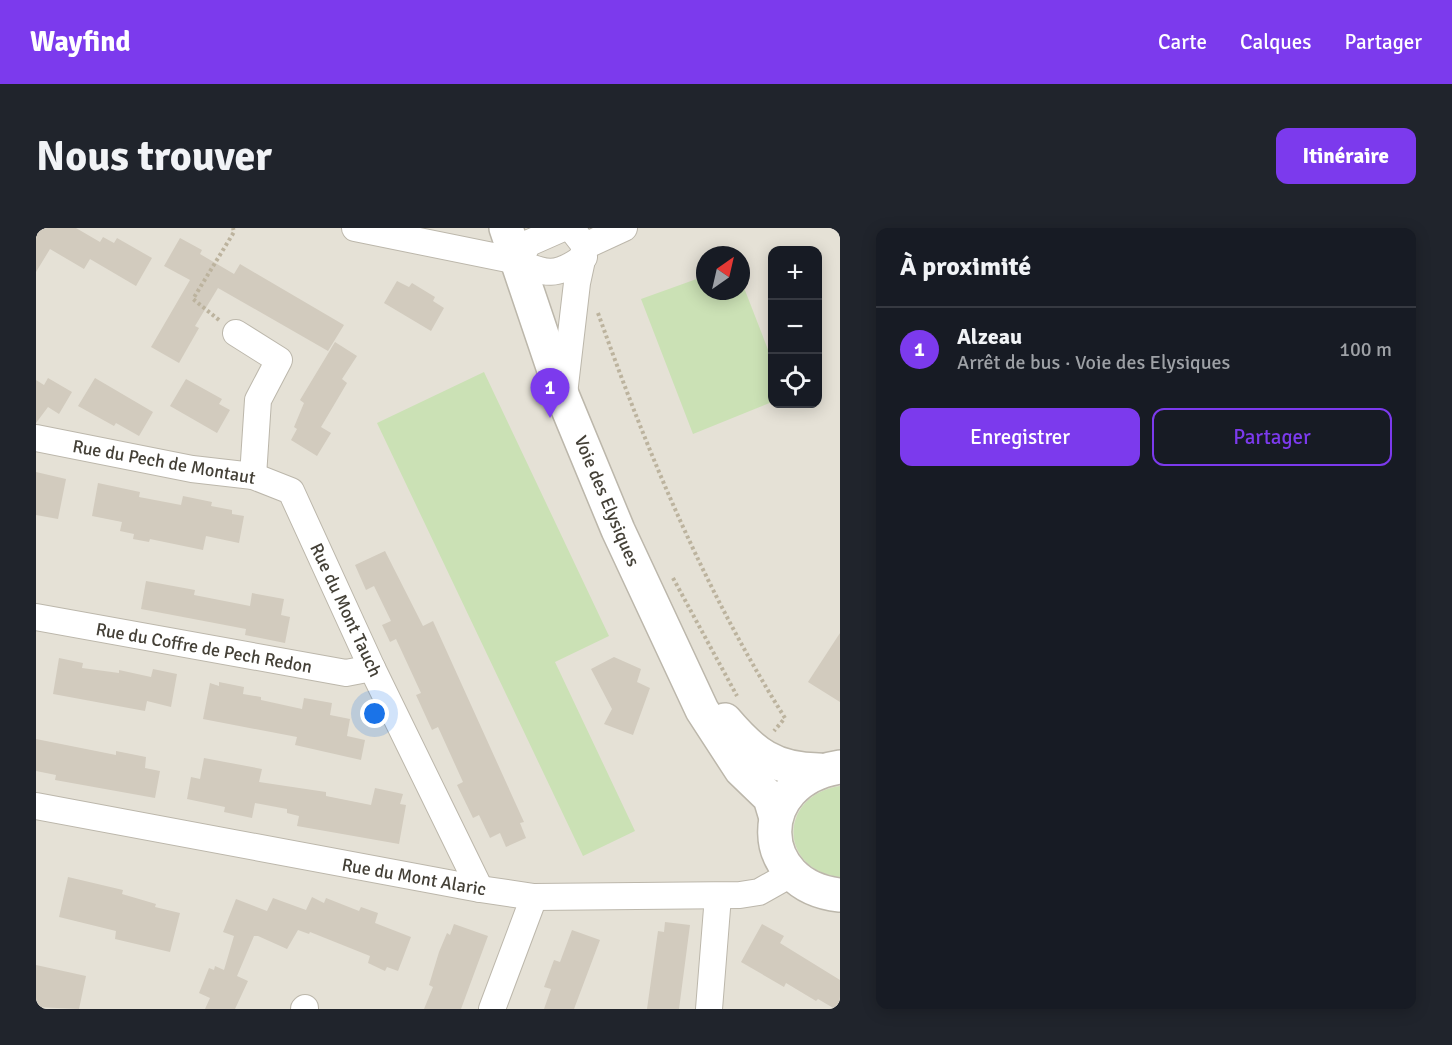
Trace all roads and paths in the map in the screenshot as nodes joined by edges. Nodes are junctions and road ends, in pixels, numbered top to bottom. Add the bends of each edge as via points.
1 (233, 228) edge
2 (356, 228) edge
3 (506, 228) edge
4 (563, 228) edge
5 (624, 228) edge
6 (580, 244) edge
7 (517, 261) junction
8 (596, 306) dead end
9 (236, 333) joint
10 (563, 397) junction
11 (36, 438) edge
12 (253, 476) junction
13 (291, 491) joint
14 (672, 575) dead end
15 (36, 617) edge
16 (372, 668) junction
17 (683, 668) junction
18 (740, 700) dead end
19 (757, 752) junction
20 (829, 769) edge
21 (36, 806) edge
22 (776, 818) junction
23 (791, 874) junction
24 (480, 890) junction
25 (840, 895) edge
26 (718, 896) junction
27 (534, 897) junction
28 (492, 1009) edge
29 (709, 1009) edge

1 - 9 path via 193,298
2 - 7 street
3 - 7 street, Voie des Elysiques
4 - 7 street via 529,243
5 - 6 street
6 - 7 street via 559,272 537,271
6 - 10 street
7 - 10 street, Voie des Elysiques
8 - 19 path via 668,499 762,683 784,718
9 - 12 street via 279,360 258,399
10 - 17 street, Voie des Elysiques via 618,530
11 - 12 street, Rue du Pech de Montaut via 192,469
12 - 13 street, Rue du Pech de Montaut
13 - 16 street, Rue du Mont Tauch
14 - 18 path
15 - 16 street, Rue du Coffre de Pech Redon via 346,673
16 - 24 street, Rue du Mont Tauch
17 - 19 street, Voie des Elysiques
17 - 22 street, Voie des Elysiques via 724,749 770,798
19 - 20 street, Voie des Elysiques via 774,764 794,770
20 - 22 street via 791,789
21 - 24 street, Rue du Mont Alaric
22 - 23 street via 777,847
23 - 25 street via 805,886
23 - 26 street, Rue du Mont Alaric via 759,892
24 - 27 street, Rue du Mont Alaric
26 - 27 street, Rue du Mont Alaric
26 - 29 street
27 - 28 street

